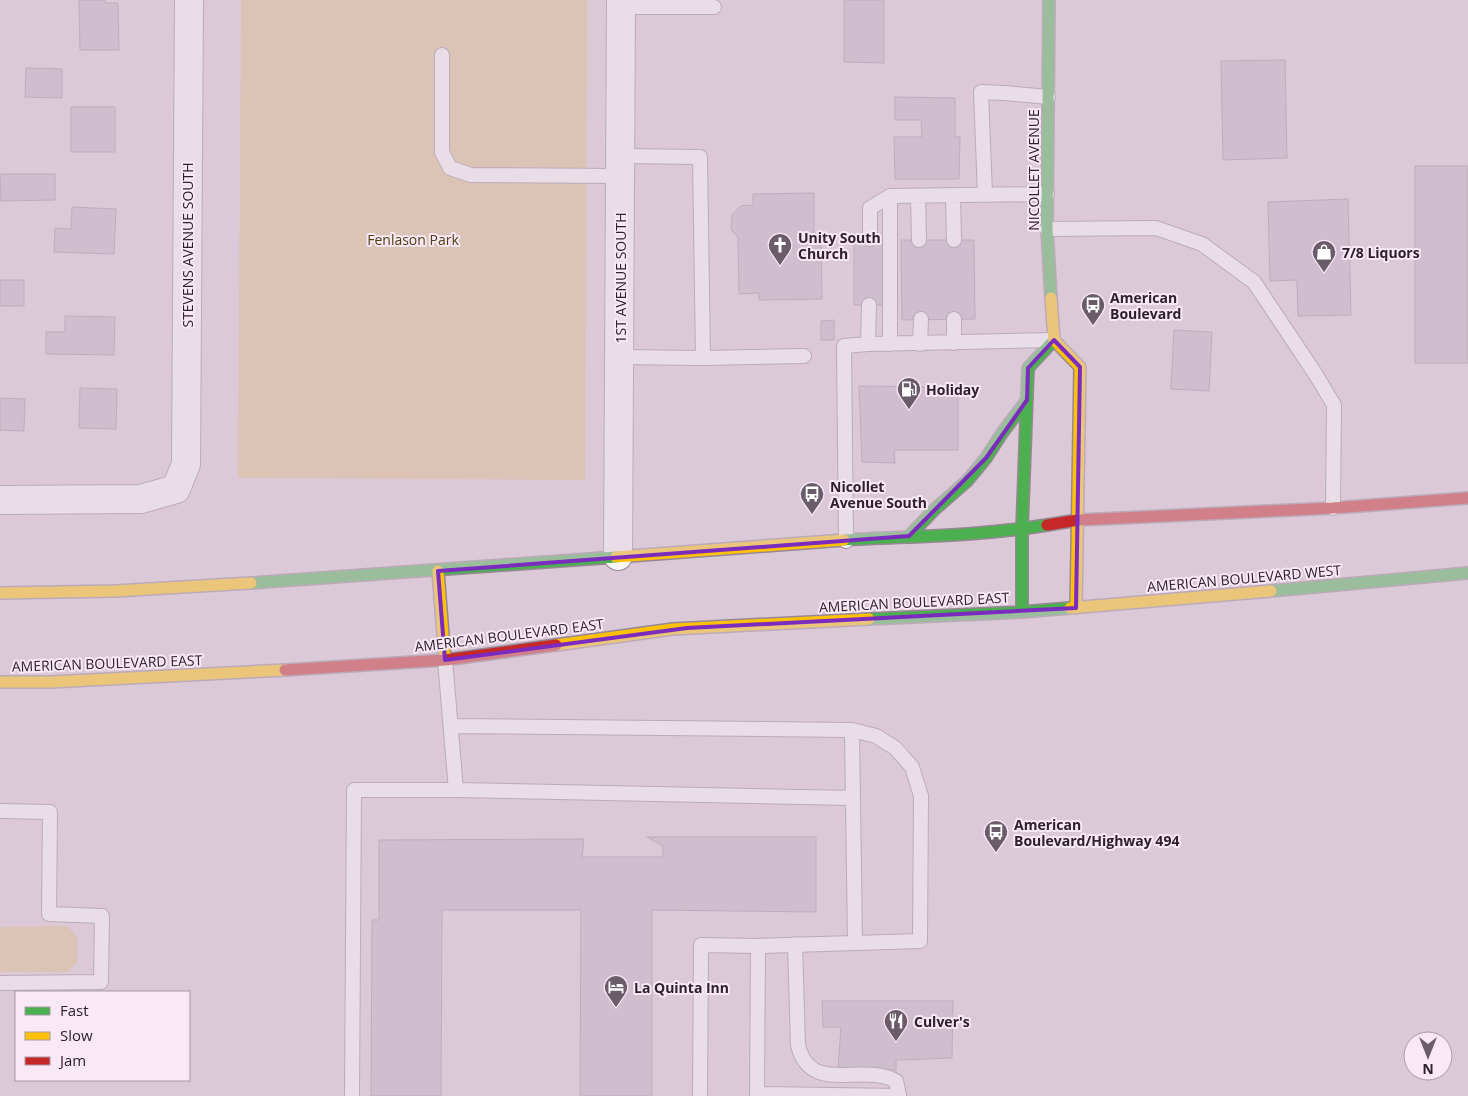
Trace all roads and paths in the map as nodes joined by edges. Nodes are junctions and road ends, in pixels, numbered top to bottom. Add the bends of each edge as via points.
1 (189, 0) edge
2 (1049, 0) edge
3 (621, 3) edge
4 (714, 7) dead end
5 (442, 55) dead end
6 (1048, 97) junction
7 (620, 166) junction
8 (1047, 194) junction
9 (890, 196) junction
10 (918, 196) junction
11 (953, 196) junction
12 (985, 196) junction
13 (1047, 229) junction
14 (870, 239) dead end
15 (919, 240) dead end
16 (954, 240) dead end
17 (869, 305) dead end
18 (921, 319) dead end
19 (954, 319) dead end
20 (1054, 340) junction
21 (954, 342) junction
22 (868, 344) junction
23 (890, 344) junction
24 (920, 344) junction
25 (804, 356) dead end
26 (619, 357) junction
27 (703, 358) junction
28 (1027, 400) junction
29 (1468, 498) edge
30 (0, 500) edge
31 (1333, 508) junction
32 (1078, 520) junction
33 (1022, 529) junction
34 (909, 536) junction
35 (846, 541) junction
36 (618, 556) junction
37 (438, 571) junction
38 (1468, 573) edge
39 (0, 593) edge
40 (1076, 608) junction
41 (1022, 612) junction
42 (445, 660) junction
43 (0, 682) edge
44 (452, 726) junction
45 (852, 730) junction
46 (456, 790) junction
47 (853, 798) junction
48 (0, 811) edge
49 (855, 943) junction
50 (795, 944) junction
51 (758, 946) junction
52 (0, 983) edge
53 (757, 1095) edge
54 (352, 1096) edge
55 (700, 1096) edge
56 (899, 1096) edge

1 - 30 street, STEVENS AVENUE SOUTH via 186,464 176,489 141,499
2 - 6 main road, NICOLLET AVENUE
3 - 4 lane
3 - 7 street, 1ST AVENUE SOUTH
5 - 7 lane via 442,152 450,168 471,176
6 - 8 main road, NICOLLET AVENUE
6 - 12 lane via 981,92
7 - 26 street, 1ST AVENUE SOUTH
7 - 27 lane via 700,157
8 - 12 lane
8 - 13 main road, NICOLLET AVENUE
9 - 10 lane
9 - 14 lane via 870,208
9 - 23 lane
10 - 11 lane
10 - 15 lane
11 - 12 lane
11 - 16 lane
13 - 20 main road, NICOLLET AVENUE
13 - 31 lane via 1156,228 1202,244 1254,282 1334,405
17 - 22 lane
18 - 24 lane
19 - 21 lane
20 - 21 lane
20 - 28 main road via 1028,368
20 - 32 main road via 1080,367
21 - 24 lane
22 - 23 lane
22 - 35 lane via 844,346
23 - 24 lane
25 - 27 lane
26 - 27 lane
26 - 36 street, 1ST AVENUE SOUTH
28 - 33 main road
28 - 34 main road via 967,481
29 - 31 main road
31 - 32 main road
32 - 33 main road
32 - 40 main road
33 - 34 main road
33 - 41 main road
34 - 35 main road
35 - 36 main road
36 - 37 main road
37 - 39 main road via 176,588
37 - 42 main road
38 - 40 main road, AMERICAN BOULEVARD WEST
40 - 41 main road, AMERICAN BOULEVARD WEST
41 - 42 main road, AMERICAN BOULEVARD EAST via 672,629
42 - 43 main road, AMERICAN BOULEVARD EAST via 51,682
42 - 44 lane
44 - 45 lane
44 - 46 lane
45 - 47 lane
45 - 49 lane via 876,736 895,748 912,767 921,796 920,941
46 - 47 lane
46 - 54 lane via 354,790
47 - 49 lane
48 - 52 lane via 50,812 49,914 102,916 101,982
49 - 50 lane
50 - 51 lane
50 - 56 lane via 798,1045 806,1065 825,1075 886,1076 896,1081
51 - 53 lane
51 - 55 lane via 701,945
53 - 56 lane

